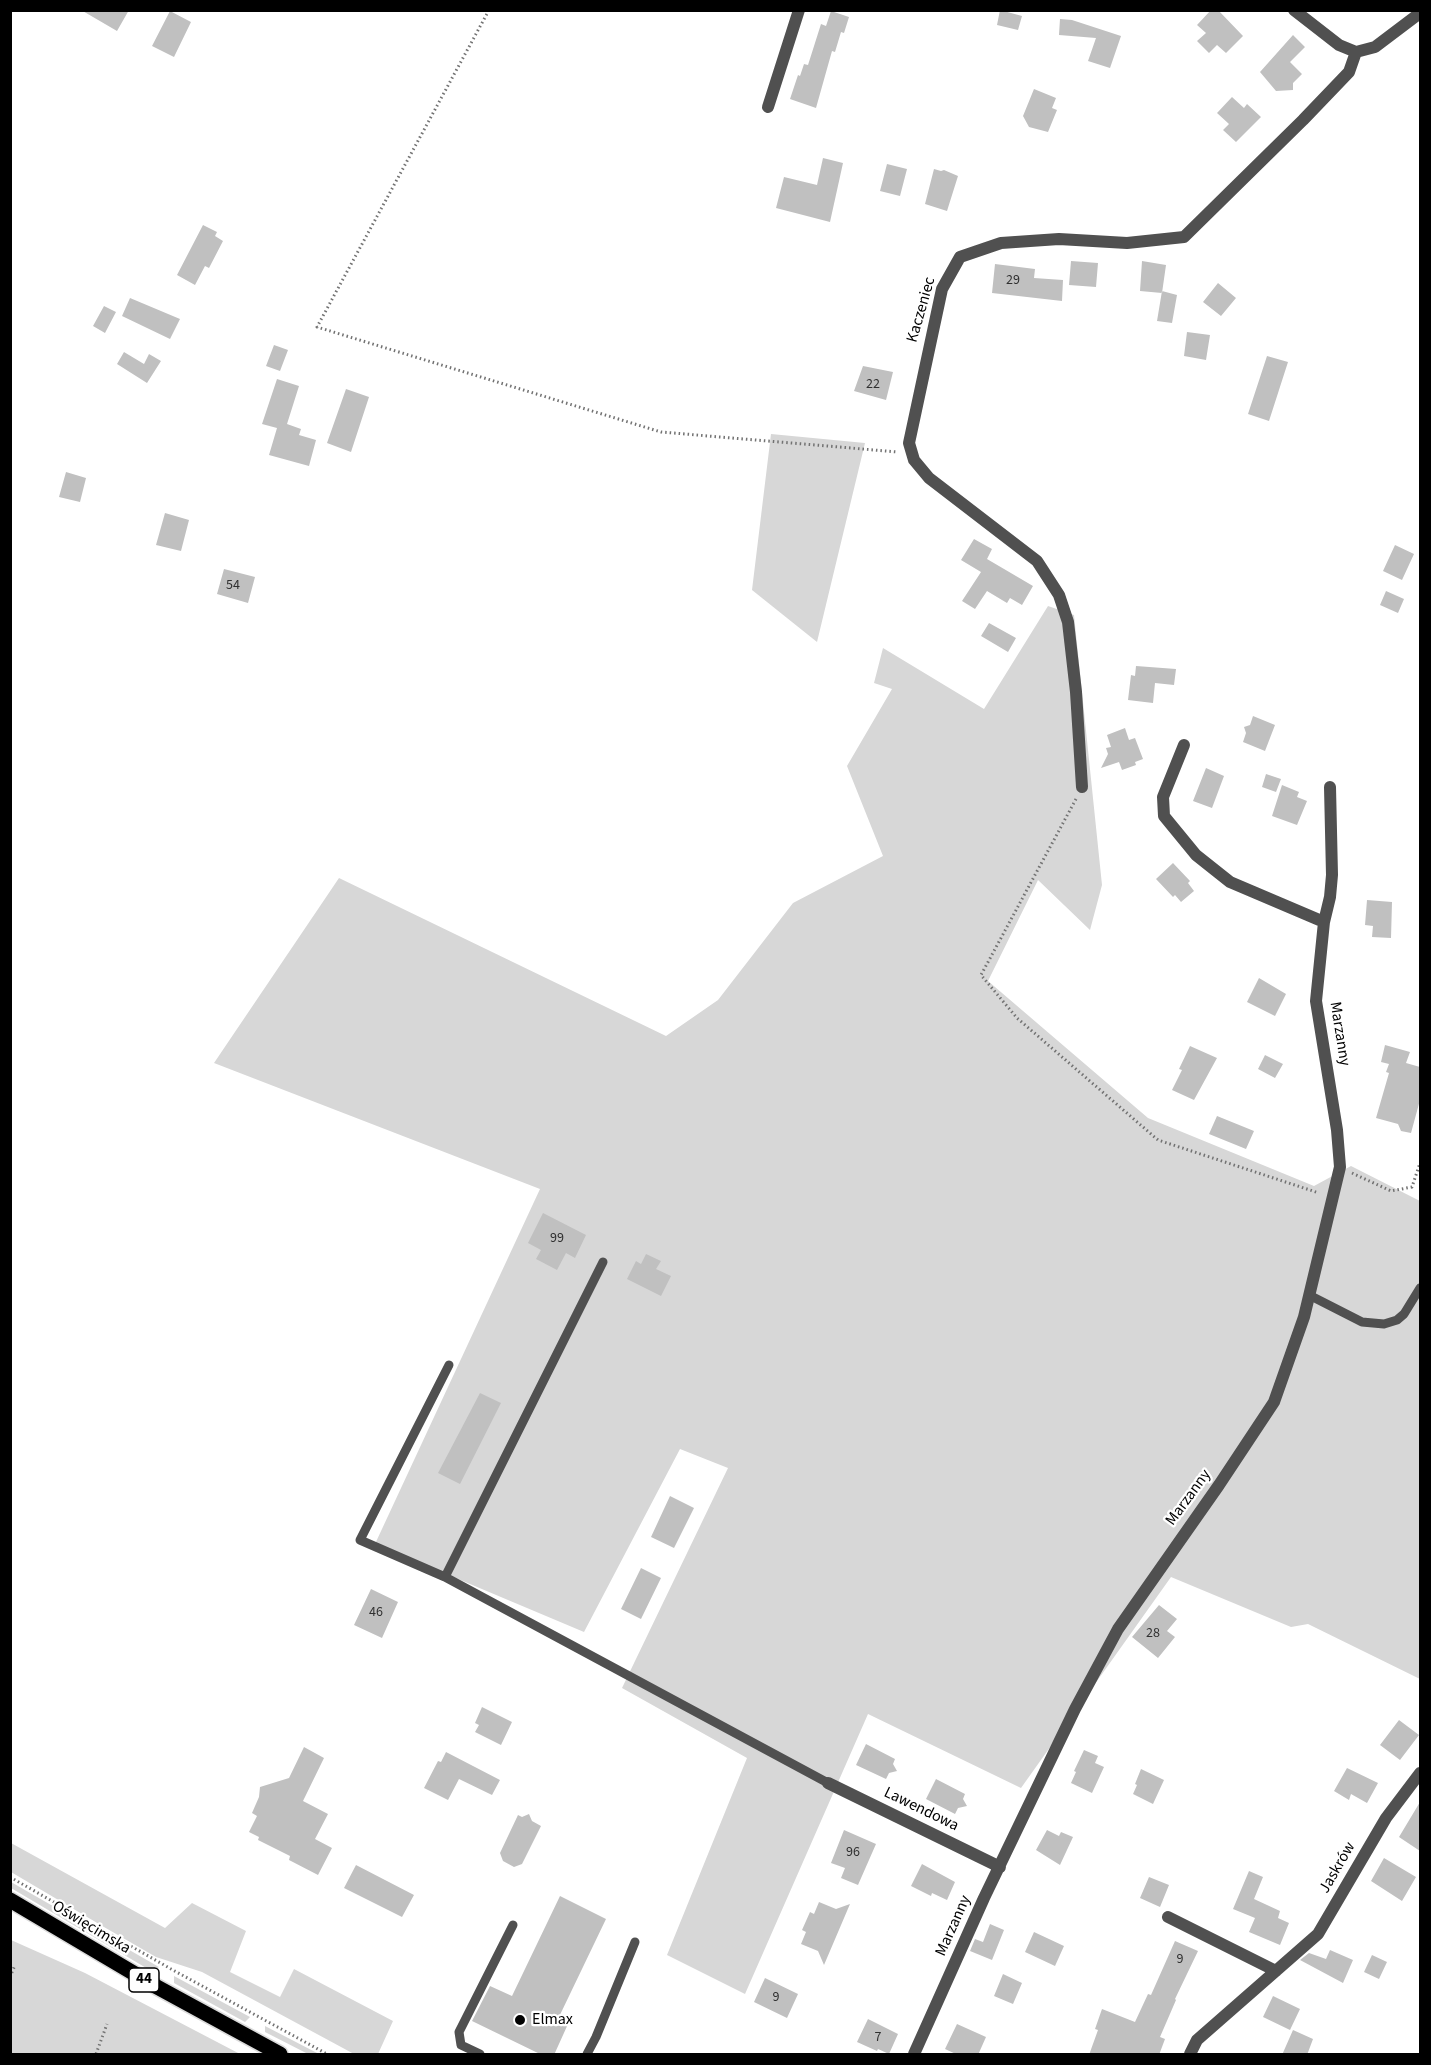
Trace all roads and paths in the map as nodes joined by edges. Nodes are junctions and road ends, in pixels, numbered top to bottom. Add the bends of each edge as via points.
1 (489, 10) edge
2 (799, 10) edge
3 (1294, 10) edge
4 (1420, 13) edge
5 (1356, 52) junction
6 (768, 108) dead end
7 (912, 454) junction
8 (1184, 745) dead end
9 (1082, 787) joint
10 (1330, 787) dead end
11 (1324, 922) junction
12 (1420, 1162) edge
13 (1340, 1167) junction
14 (1332, 1197) junction
15 (603, 1262) dead end
16 (1420, 1288) edge
17 (1309, 1295) junction
18 (449, 1365) dead end
19 (445, 1577) junction
20 (1420, 1773) edge
21 (828, 1783) joint
22 (1000, 1867) junction
23 (10, 1877) edge
24 (10, 1900) edge
25 (1168, 1917) dead end
26 (513, 1925) dead end
27 (635, 1942) dead end
28 (15, 1965) dead end
29 (1276, 1971) junction
30 (10, 1977) edge
31 (107, 2024) dead end
32 (96, 2055) edge
33 (280, 2055) edge
34 (327, 2055) edge
35 (480, 2055) edge
36 (587, 2055) edge
37 (914, 2055) edge
38 (1191, 2055) edge

1 - 7 path via 317,327 661,432
2 - 6 street
3 - 5 street via 1339,45
4 - 5 street via 1375,47
5 - 7 street, Kaczeniec via 1349,72 1184,237 1127,243 1059,239 1001,243 960,257 942,289 909,443
7 - 9 street via 929,478 1037,561 1059,595 1068,622
8 - 11 street via 1163,797 1164,816 1196,855 1230,882
9 - 14 path via 981,975 1017,1018 1158,1140
10 - 11 street, Marzanny via 1332,875
11 - 13 street, Marzanny via 1316,1001
12 - 13 path via 1412,1187 1391,1191
13 - 14 street, Marzanny
14 - 17 street, Marzanny
15 - 19 lane
16 - 17 lane via 1404,1314 1384,1324 1362,1322
17 - 22 street, Marzanny via 1274,1402 1118,1629
18 - 19 lane via 360,1540
19 - 21 lane
20 - 29 street, Jaskrów via 1386,1818 1318,1934
21 - 22 street, Lawendowa
22 - 37 street, Marzanny
23 - 34 path
24 - 33 main road, Oświęcimska / 44
25 - 29 street
26 - 35 lane via 459,2032 461,2044
27 - 36 lane
28 - 30 path
29 - 38 street, Jaskrów via 1197,2040
31 - 32 path

